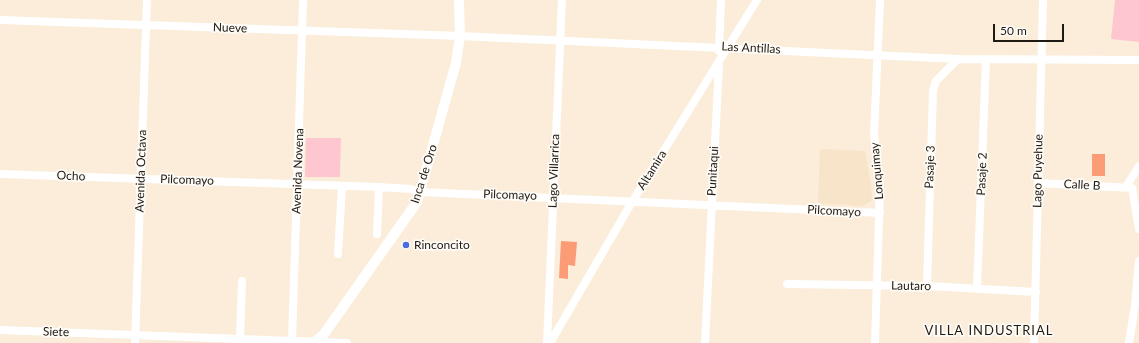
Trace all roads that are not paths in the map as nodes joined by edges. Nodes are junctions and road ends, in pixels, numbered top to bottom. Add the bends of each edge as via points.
1 (148, 0) edge
2 (303, 0) edge
3 (458, 0) edge
4 (562, 0) edge
5 (721, 0) edge
6 (757, 0) edge
7 (880, 0) edge
8 (1043, 0) edge
9 (0, 20) edge
10 (147, 25) junction
11 (302, 30) junction
12 (460, 36) junction
13 (560, 41) junction
14 (723, 47) junction
15 (877, 55) junction
16 (958, 59) junction
17 (986, 59) junction
18 (1041, 60) junction
19 (1139, 60) edge
20 (719, 64) junction
21 (1139, 166) edge
22 (0, 174) edge
23 (141, 178) junction
24 (297, 184) junction
25 (1038, 184) junction
26 (342, 186) junction
27 (379, 187) junction
28 (1126, 187) junction
29 (420, 192) junction
30 (553, 197) junction
31 (632, 202) junction
32 (712, 205) junction
33 (880, 213) junction
34 (1139, 229) edge
35 (377, 234) dead end
36 (338, 254) dead end
37 (1139, 261) edge
38 (242, 281) dead end
39 (787, 284) dead end
40 (878, 285) junction
41 (927, 286) junction
42 (977, 289) junction
43 (1036, 292) junction
44 (0, 330) edge
45 (135, 339) edge
46 (240, 340) junction
47 (292, 341) junction
48 (314, 342) edge
49 (347, 343) edge
50 (547, 343) edge
51 (550, 343) edge
52 (706, 343) edge
53 (875, 343) edge
54 (1034, 343) edge
55 (1129, 343) edge

1 - 10 street, Avenida Octava
2 - 11 street, Avenida Novena
3 - 12 street, Inca de Oro
4 - 13 street, Lago Villarrica
5 - 14 street, Punitaqui
6 - 14 street
7 - 15 street, Lonquimay
8 - 18 street, Lago Puyehue
9 - 10 street, Nueve
10 - 11 street, Nueve
10 - 23 street, Avenida Octava
11 - 12 street, Nueve
11 - 24 street, Avenida Novena
12 - 13 street, Las Antillas
12 - 29 street, Inca de Oro via 456,63
13 - 14 street, Las Antillas
13 - 30 street, Lago Villarrica
14 - 15 street, Las Antillas
14 - 20 street, Punitaqui
15 - 16 street, Las Antillas
15 - 33 street, Lonquimay via 874,134
16 - 17 street, Las Antillas
16 - 41 street, Pasaje 3 via 933,87
17 - 18 street, Las Antillas
17 - 42 street, Pasaje 2
18 - 19 street, Las Antillas
18 - 25 street, Lago Puyehue
20 - 31 street, Altamira
20 - 32 street, Punitaqui
21 - 28 street
22 - 23 street, Ocho
23 - 24 street, Pilcomayo
23 - 45 street, Avenida Octava
24 - 26 street, Pilcomayo
24 - 47 street, Avenida Novena
25 - 28 street, Calle B
25 - 43 street, Lago Puyehue
26 - 27 street, Pilcomayo
26 - 36 street
27 - 29 street, Pilcomayo
27 - 35 street
28 - 34 street via 1132,188
29 - 30 street, Pilcomayo
29 - 48 street, Inca de Oro via 417,202 356,289 324,334
30 - 31 street, Pilcomayo
30 - 50 street, Lago Villarrica
31 - 32 street, Pilcomayo
31 - 51 street, Altamira
32 - 33 street, Pilcomayo
32 - 52 street, Punitaqui
33 - 40 street, Lonquimay
37 - 55 street
38 - 46 street
39 - 40 street, Lautaro
40 - 41 street, Lautaro
40 - 53 street, Lonquimay
41 - 42 street, Lautaro
42 - 43 street, Lautaro
43 - 54 street, Lago Puyehue
44 - 45 street, Siete
45 - 46 street, Siete
46 - 47 street, Siete
47 - 48 street, Siete
48 - 49 street, Siete

